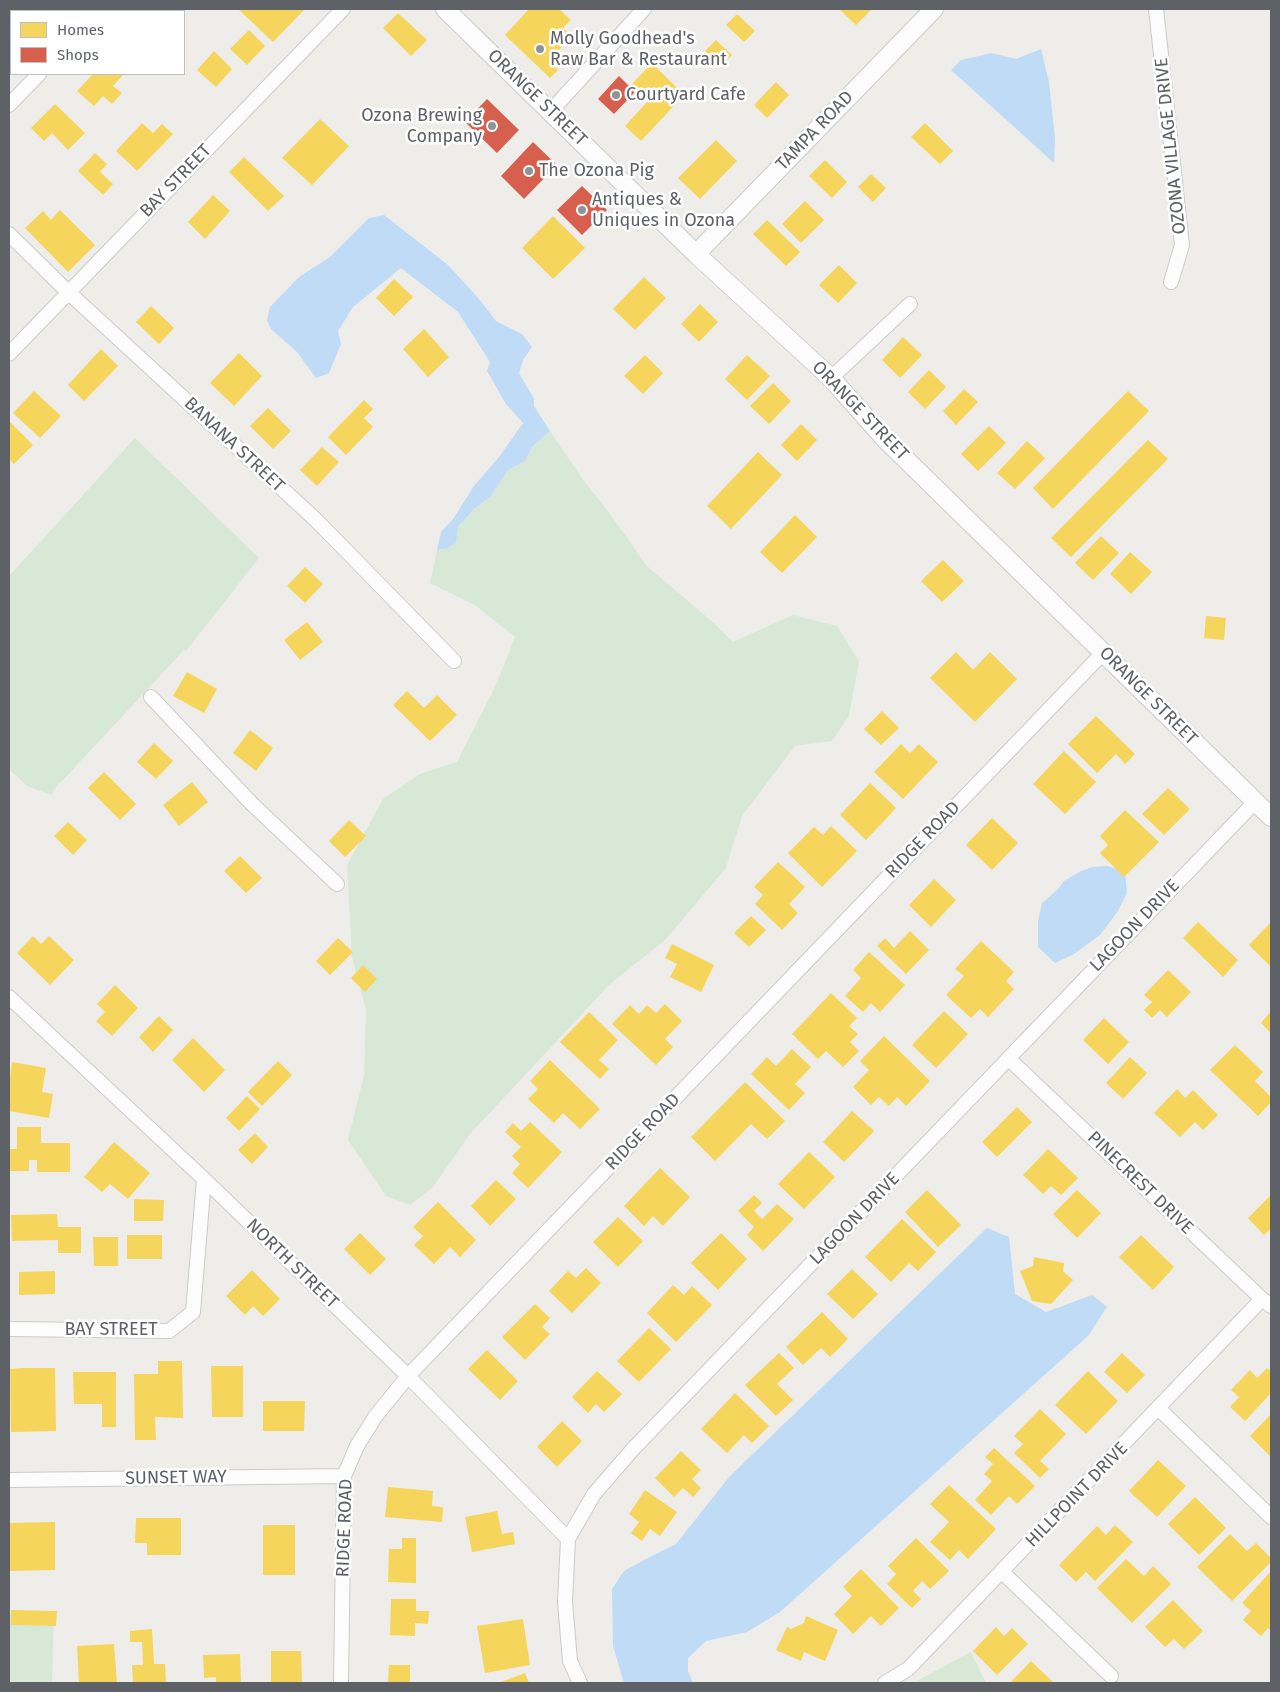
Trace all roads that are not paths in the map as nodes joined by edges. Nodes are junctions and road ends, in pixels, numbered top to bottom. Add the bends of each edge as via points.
1 (343, 9) edge
2 (445, 9) edge
3 (644, 9) edge
4 (934, 9) edge
5 (1156, 9) edge
6 (38, 75) edge
7 (9, 105) edge
8 (550, 112) junction
9 (9, 234) edge
10 (696, 254) junction
11 (1172, 282) dead end
12 (68, 292) junction
13 (910, 304) dead end
14 (9, 354) edge
15 (830, 378) junction
16 (1104, 652) junction
17 (454, 661) dead end
18 (151, 697) dead end
19 (1255, 802) junction
20 (1271, 818) edge
21 (336, 884) dead end
22 (9, 997) edge
23 (1009, 1059) junction
24 (204, 1179) junction
25 (1267, 1303) edge
26 (9, 1329) edge
27 (408, 1376) junction
28 (1158, 1409) junction
29 (344, 1476) junction
30 (9, 1480) edge
31 (1271, 1517) edge
32 (568, 1538) junction
33 (1002, 1572) junction
34 (1111, 1676) dead end
35 (342, 1683) edge
36 (580, 1683) edge
37 (886, 1683) edge

1 - 12 street, BAY STREET
2 - 8 street, ORANGE STREET
3 - 8 street
4 - 10 street, TAMPA ROAD
5 - 11 street, OZONA VILLAGE DRIVE via 1182,245
6 - 7 street
8 - 10 street, ORANGE STREET
9 - 12 street, BANANA STREET
10 - 15 street, ORANGE STREET
12 - 14 street, BAY STREET
12 - 17 street, BANANA STREET via 316,520
13 - 15 street
15 - 16 street, ORANGE STREET via 885,439
16 - 19 street, ORANGE STREET
16 - 27 street, RIDGE ROAD
18 - 21 street via 252,804
19 - 20 street, ORANGE STREET
19 - 23 street, LAGOON DRIVE
22 - 24 street, NORTH STREET
23 - 25 street, PINECREST DRIVE
23 - 32 street, LAGOON DRIVE via 633,1449 594,1494
24 - 26 street, BAY STREET via 193,1312 169,1330
24 - 27 street, NORTH STREET
25 - 28 street, HILLPOINT DRIVE
27 - 29 street, RIDGE ROAD via 375,1417
27 - 32 street, NORTH STREET
28 - 31 street
28 - 33 street, HILLPOINT DRIVE
29 - 30 street, SUNSET WAY
29 - 35 street, RIDGE ROAD
32 - 36 street, LAGOON DRIVE via 565,1602 570,1661
33 - 34 street
33 - 37 street, HILLPOINT DRIVE via 908,1669

